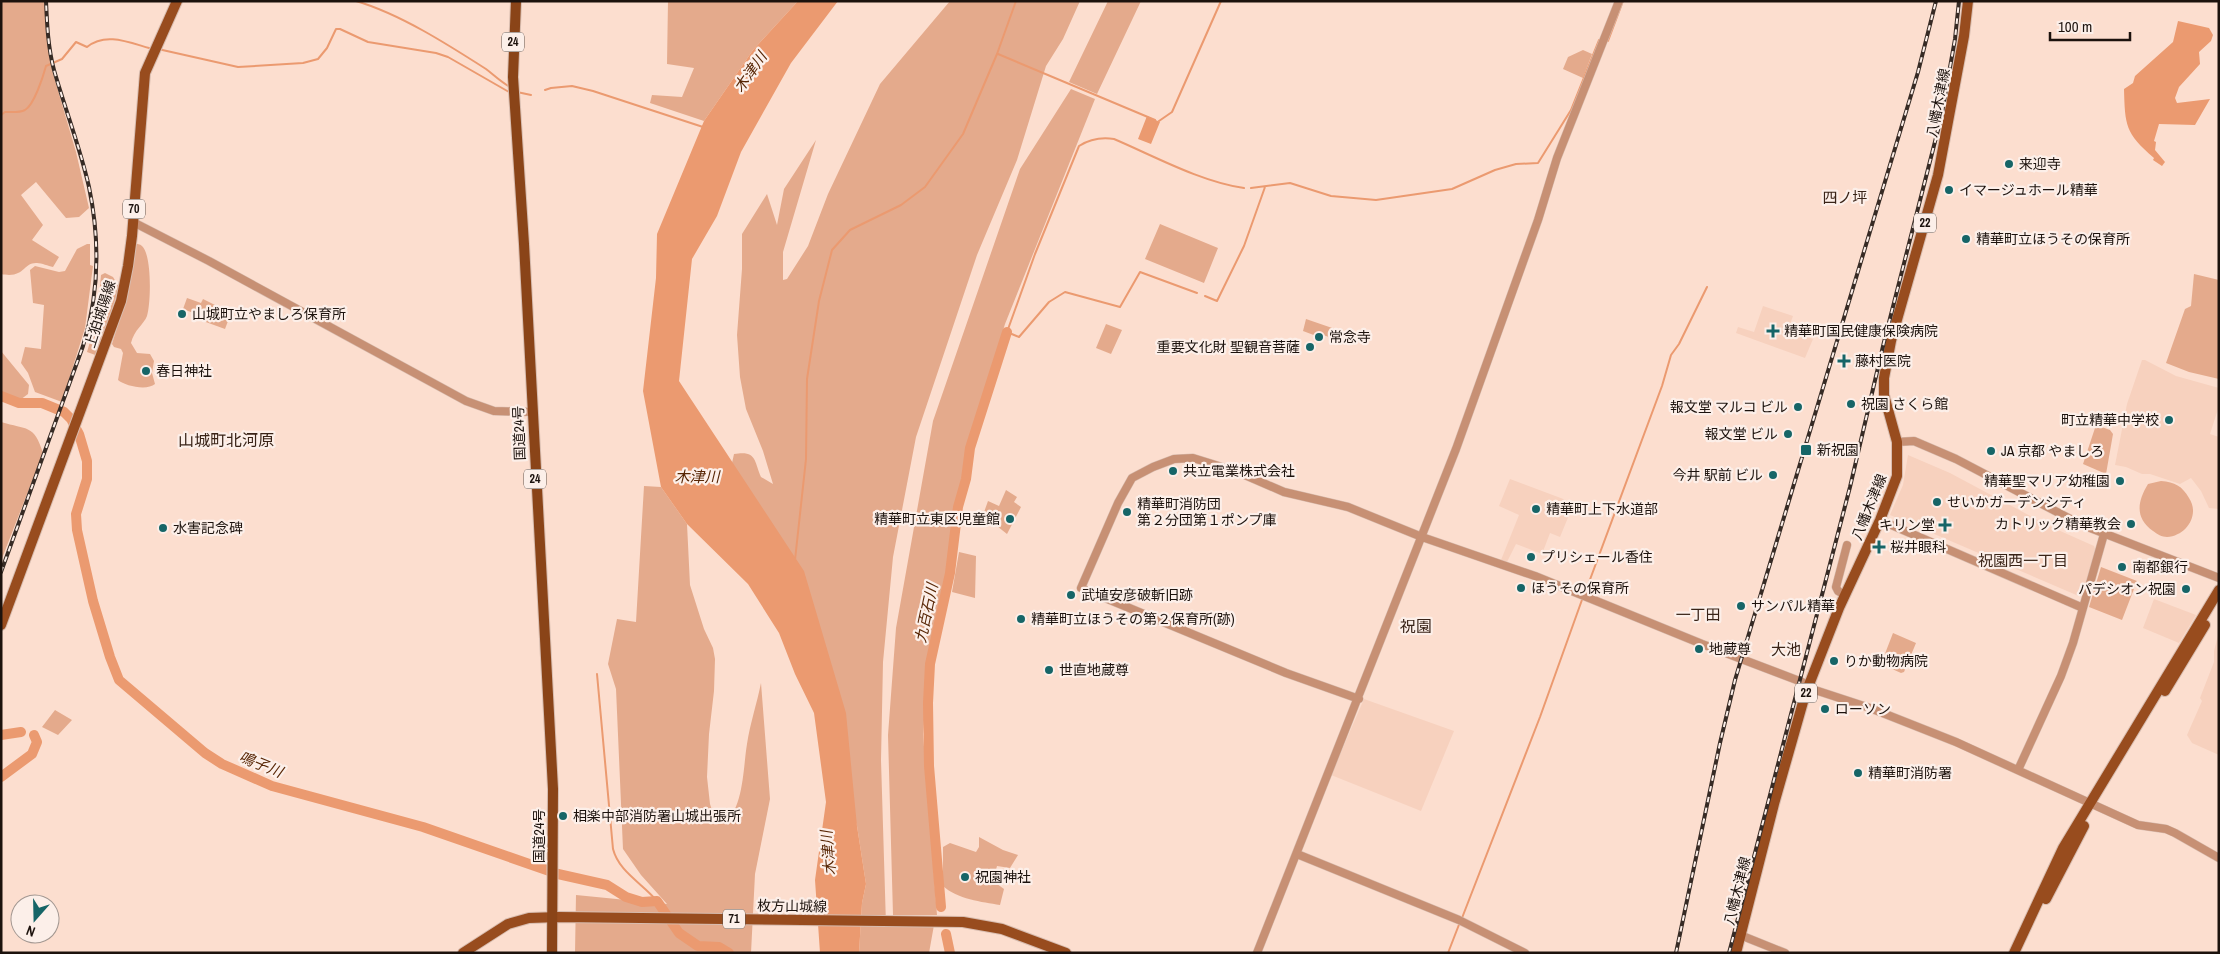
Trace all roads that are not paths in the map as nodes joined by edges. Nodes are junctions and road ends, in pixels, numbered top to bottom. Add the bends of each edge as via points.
1 (177, 1) edge
2 (516, 1) edge
3 (1619, 1) edge
4 (1968, 1) edge
5 (133, 222) junction
6 (533, 412) junction
7 (1897, 442) junction
8 (1880, 520) junction
9 (2104, 534) junction
10 (1422, 537) junction
11 (1847, 545) dead end
12 (2219, 578) edge
13 (2219, 590) edge
14 (1845, 595) junction
15 (2219, 602) edge
16 (2083, 608) junction
17 (1, 625) edge
18 (1808, 686) junction
19 (1359, 699) junction
20 (2018, 770) junction
21 (2092, 804) junction
22 (1297, 854) junction
23 (2219, 858) edge
24 (555, 917) junction
25 (1740, 935) junction
26 (463, 953) edge
27 (552, 953) edge
28 (1066, 953) edge
29 (1257, 953) edge
30 (1524, 953) edge
31 (1736, 953) edge
32 (1785, 953) edge
33 (2014, 953) edge
34 (2022, 953) edge

1 - 5 main road, 上狛城陽線 / 70 via 145,73
2 - 6 highway, 国道24号 / 24 via 513,83
3 - 10 street via 1557,158 1485,370
4 - 7 main road, 八幡木津線 / 22 via 1938,175 1891,341 1884,378 1884,395
5 - 6 street via 466,402 494,411
5 - 17 main road, 上狛城陽線 / 70 via 121,301
6 - 24 highway, 国道24号 / 24 via 552,780
7 - 8 main road, 八幡木津線 / 22 via 1897,476
7 - 9 street via 1914,441 1956,458 2053,511
8 - 14 main road, 八幡木津線 / 22
8 - 16 street
9 - 12 street
9 - 16 street
10 - 18 street via 1535,576
10 - 19 street
10 - 19 street via 1338,504 1302,497 1206,460 1182,457 1132,478 1081,588 1286,673
11 - 14 street via 1836,587
13 - 21 main road
14 - 18 main road, 八幡木津線 / 22
15 - 21 main road
16 - 20 street via 2061,676
18 - 20 street via 1948,739
18 - 25 main road, 八幡木津線 / 22
19 - 22 street
20 - 21 street
21 - 23 street via 2138,824 2166,829
21 - 33 main road via 2048,876
21 - 34 main road
22 - 29 street
22 - 30 street via 1459,920
24 - 26 main road, 枚方山城線 / 71 via 529,918 508,924
24 - 27 highway, 国道24号 / 24
24 - 28 main road, 枚方山城線 / 71 via 909,921 983,925
25 - 31 main road, 八幡木津線 / 22
25 - 32 street

